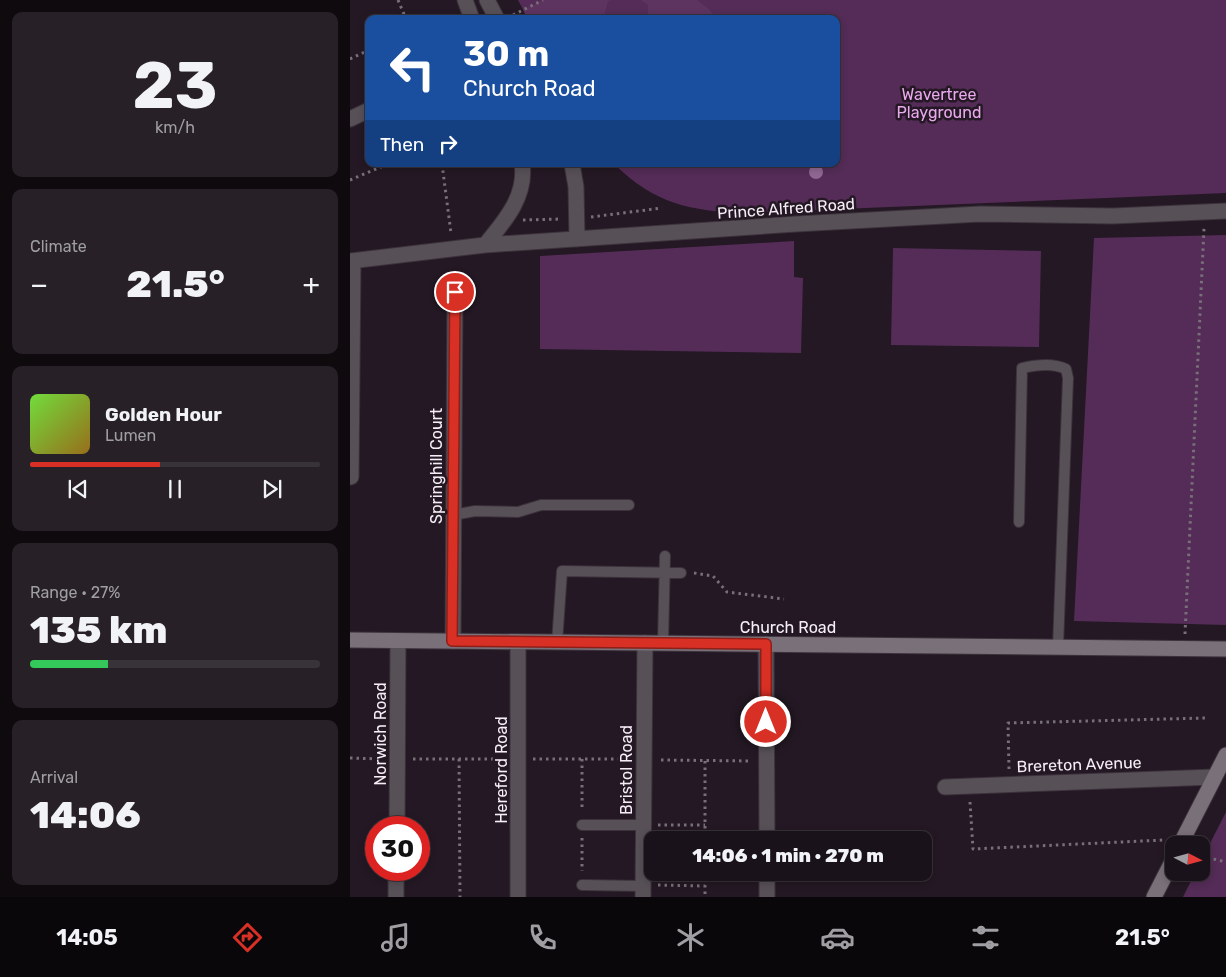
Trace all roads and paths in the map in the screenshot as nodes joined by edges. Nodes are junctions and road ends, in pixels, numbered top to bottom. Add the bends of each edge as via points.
1 (398, 0) edge
2 (465, 0) edge
3 (487, 0) edge
4 (544, 0) edge
5 (404, 15) edge
6 (471, 15) edge
7 (495, 15) edge
8 (514, 15) edge
9 (365, 52) edge
10 (350, 59) edge
11 (365, 112) edge
12 (350, 119) edge
13 (381, 167) edge
14 (442, 167) edge
15 (522, 167) edge
16 (573, 167) edge
17 (350, 180) edge
18 (1226, 211) edge
19 (1205, 213) junction
20 (577, 239) junction
21 (485, 245) junction
22 (453, 249) junction
23 (351, 261) edge
24 (455, 292) dead end
25 (351, 477) dead end
26 (629, 505) dead end
27 (453, 515) junction
28 (1019, 522) dead end
29 (665, 556) dead end
30 (665, 572) junction
31 (681, 573) joint
32 (784, 599) dead end
33 (350, 640) edge
34 (398, 641) junction
35 (452, 641) junction
36 (518, 642) junction
37 (557, 643) junction
38 (644, 643) junction
39 (663, 643) junction
40 (766, 644) junction
41 (1058, 647) junction
42 (1184, 649) junction
43 (1226, 649) edge
44 (1206, 718) dead end
45 (1226, 755) edge
46 (350, 758) edge
47 (518, 758) junction
48 (397, 759) junction
49 (459, 759) junction
50 (644, 759) junction
51 (705, 761) junction
52 (766, 761) junction
53 (1214, 777) junction
54 (1009, 784) junction
55 (969, 786) junction
56 (945, 787) dead end
57 (397, 816) edge
58 (582, 825) dead end
59 (644, 825) junction
60 (705, 825) junction
61 (705, 831) edge
62 (767, 831) edge
63 (1184, 836) edge
64 (1165, 843) edge
65 (1210, 858) edge
66 (1226, 862) edge
67 (1165, 876) edge
68 (396, 881) edge
69 (705, 881) edge
70 (767, 881) edge
71 (582, 886) dead end
72 (705, 886) junction
73 (643, 889) edge
74 (396, 897) edge
75 (460, 897) edge
76 (518, 897) edge
77 (705, 897) edge
78 (767, 897) edge
79 (1154, 897) edge

1 - 5 path
2 - 6 street
3 - 7 street
4 - 8 path
9 - 10 path
11 - 12 street
13 - 17 path
14 - 22 path
15 - 21 street via 522,188 506,220
16 - 20 street
18 - 19 street, Prince Alfred Road
19 - 20 street, Prince Alfred Road via 1113,216 980,214
19 - 42 path
20 - 21 street, Prince Alfred Road
21 - 22 street, Prince Alfred Road
22 - 23 street, Prince Alfred Road
23 - 25 street
24 - 27 street, Springhill Court
26 - 27 lane via 541,504 518,512 474,511
27 - 35 street, Springhill Court
28 - 41 lane via 1022,368 1060,366 1066,369 1068,378
29 - 30 lane
30 - 31 lane
30 - 37 lane via 562,572
30 - 39 lane
31 - 32 path via 713,576 727,592 737,595
33 - 34 street, Church Road
34 - 35 street, Church Road
34 - 48 street, Norwich Road
35 - 36 street, Church Road
36 - 37 street, Church Road
36 - 47 street, Hereford Road
37 - 38 street, Church Road
38 - 39 street, Church Road
38 - 50 street, Bristol Road
39 - 40 street, Church Road
40 - 41 street, Church Road
40 - 52 street
41 - 42 street, Church Road
42 - 43 street, Church Road
44 - 54 path via 1008,723
45 - 53 street
46 - 48 path
47 - 49 path
47 - 50 path
47 - 76 street, Hereford Road
48 - 49 path
48 - 57 street, Norwich Road
49 - 75 path
50 - 51 path
50 - 59 street, Bristol Road
51 - 52 path
51 - 60 path
52 - 62 street
53 - 54 street, Brereton Avenue
53 - 63 street
54 - 55 street, Brereton Avenue
55 - 56 street, Brereton Avenue
55 - 64 path via 973,849
58 - 59 lane
59 - 60 path
59 - 73 street, Bristol Road
60 - 61 path
65 - 66 path
67 - 79 street
68 - 74 street
69 - 72 path
70 - 78 street
71 - 73 lane
72 - 73 path
72 - 77 path

